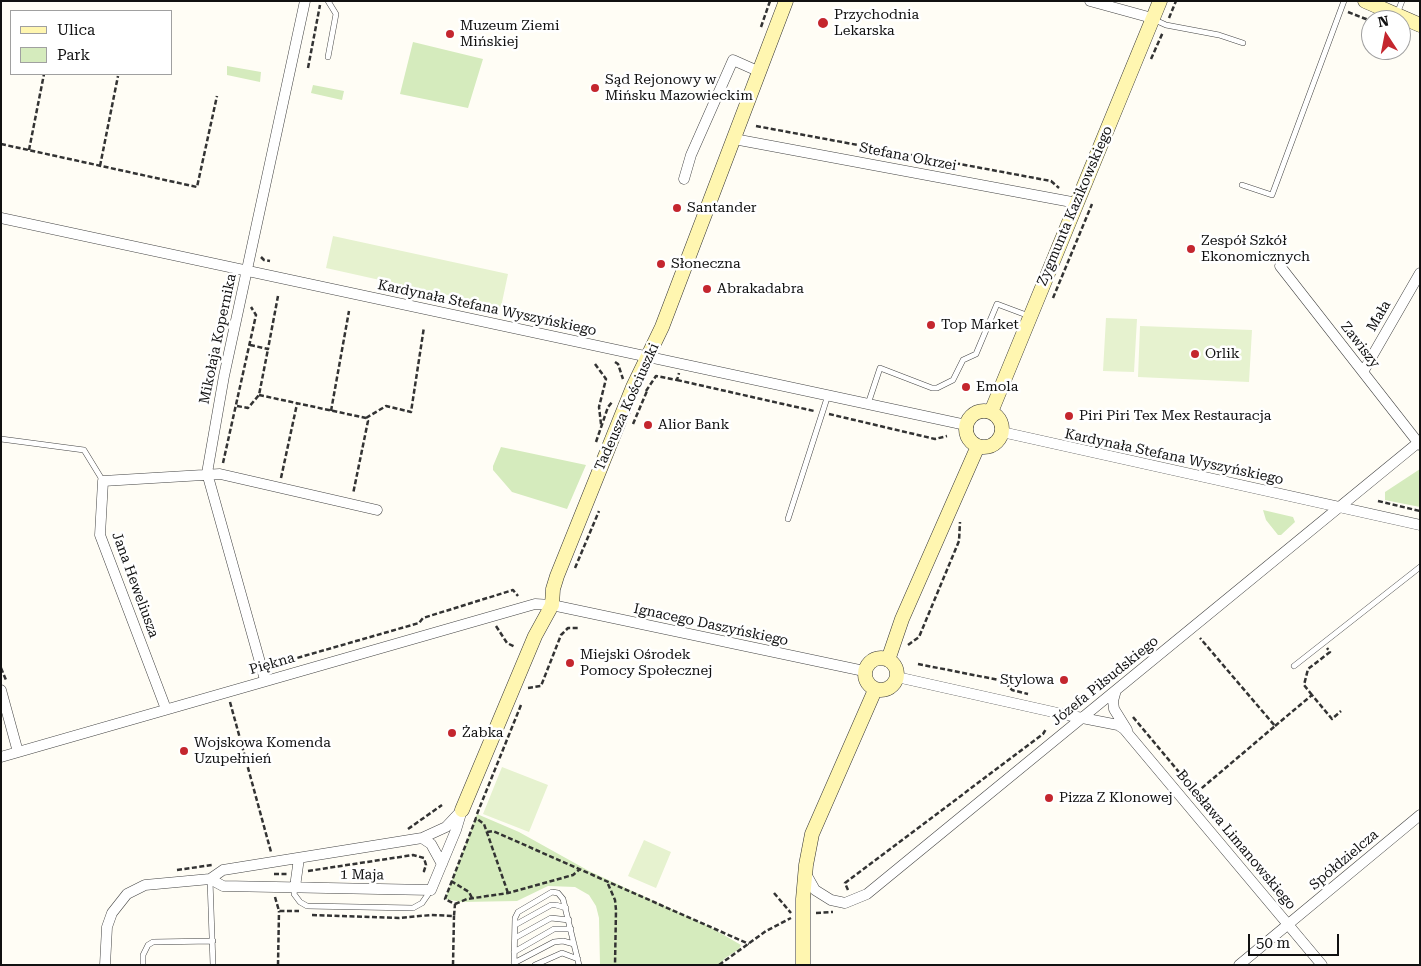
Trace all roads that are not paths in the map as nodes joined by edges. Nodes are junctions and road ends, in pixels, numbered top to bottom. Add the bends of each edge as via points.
1 (305, 1) edge
2 (328, 1) edge
3 (786, 1) edge
4 (1090, 1) edge
5 (1160, 1) edge
6 (1344, 1) edge
7 (1365, 1) edge
8 (1399, 8) edge
9 (1152, 18) junction
10 (1420, 24) edge
11 (1243, 43) dead end
12 (328, 57) dead end
13 (760, 72) junction
14 (734, 139) junction
15 (684, 179) dead end
16 (1242, 185) dead end
17 (1077, 204) junction
18 (1, 218) edge
19 (1280, 266) dead end
20 (247, 270) junction
21 (1420, 273) edge
22 (1030, 316) junction
23 (648, 357) junction
24 (1363, 372) junction
25 (828, 395) junction
26 (868, 404) junction
27 (991, 412) junction
28 (966, 424) junction
29 (1002, 432) junction
30 (1, 439) edge
31 (1419, 442) edge
32 (978, 446) junction
33 (207, 473) junction
34 (103, 481) junction
35 (1340, 507) junction
36 (377, 510) dead end
37 (788, 519) dead end
38 (1420, 525) edge
39 (1420, 567) edge
40 (552, 605) junction
41 (888, 660) junction
42 (1294, 666) dead end
43 (864, 671) junction
44 (897, 677) junction
45 (265, 680) junction
46 (1, 690) edge
47 (875, 690) junction
48 (1116, 690) junction
49 (166, 709) junction
50 (1080, 718) junction
51 (1128, 733) junction
52 (18, 752) junction
53 (1, 757) edge
54 (462, 810) junction
55 (1420, 815) edge
56 (422, 838) junction
57 (299, 858) junction
58 (442, 864) junction
59 (806, 873) junction
60 (210, 879) junction
61 (431, 890) junction
62 (294, 891) junction
63 (566, 908) junction
64 (568, 920) junction
65 (1288, 924) junction
66 (515, 925) junction
67 (571, 929) junction
68 (515, 938) junction
69 (213, 941) junction
70 (574, 944) junction
71 (514, 952) junction
72 (578, 962) edge
73 (514, 964) edge
74 (106, 965) edge
75 (143, 965) edge
76 (213, 965) edge
77 (536, 965) edge
78 (803, 965) edge
79 (1239, 965) edge
80 (1322, 965) edge

1 - 20 street, Mikołaja Kopernika
2 - 12 lane via 336,14
3 - 13 street, Tadeusza Kościuszki
4 - 9 street
5 - 9 street, Zygmunta Kazikowskiego
6 - 16 lane via 1272,195
7 - 8 street
8 - 10 street
9 - 11 lane via 1166,25 1220,35
9 - 17 street, Zygmunta Kazikowskiego
13 - 14 street, Tadeusza Kościuszki
13 - 15 street via 734,60
14 - 17 street, Stefana Okrzei
14 - 23 street, Tadeusza Kościuszki
17 - 22 street, Zygmunta Kazikowskiego
18 - 20 street, Kardynała Stefana Wyszyńskiego
19 - 24 street, Zawiszy
20 - 23 street, Kardynała Stefana Wyszyńskiego
20 - 33 street, Mikołaja Kopernika
21 - 24 street, Mała
22 - 26 lane via 997,304 976,354 963,360 948,384 932,388 880,368
22 - 27 street, Zygmunta Kazikowskiego
23 - 25 street, Kardynała Stefana Wyszyńskiego
23 - 40 street, Tadeusza Kościuszki via 553,588
24 - 31 street, Zawiszy
25 - 26 street, Kardynała Stefana Wyszyńskiego
25 - 37 lane
26 - 28 street, Kardynała Stefana Wyszyńskiego
27 - 28 street via 977,412
27 - 29 street via 1001,421
28 - 32 street via 969,440
29 - 32 street via 990,446
29 - 35 street, Kardynała Stefana Wyszyńskiego
30 - 34 lane via 84,450
31 - 35 street, Józefa Piłsudskiego
32 - 41 street via 902,619
33 - 34 street
33 - 36 street
33 - 45 street, Mikołaja Kopernika
34 - 49 street, Jana Heweliusza via 100,535
35 - 38 street, Kardynała Stefana Wyszyńskiego
35 - 48 street, Józefa Piłsudskiego
39 - 42 lane
40 - 43 street, Ignacego Daszyńskiego
40 - 45 street, Piękna via 517,608
40 - 54 street, Tadeusza Kościuszki via 535,636
41 - 43 street via 873,659
41 - 44 street via 896,667
43 - 47 street via 865,681
44 - 47 street via 887,690
44 - 50 street
45 - 49 street, Piękna
46 - 52 street
47 - 59 street via 812,834
48 - 50 street, Józefa Piłsudskiego
48 - 51 street, Bolesława Limanowskiego via 1114,709
49 - 52 street, Piękna
50 - 51 street, Bolesława Limanowskiego via 1118,725
50 - 59 street, Józefa Piłsudskiego via 860,898 844,903 830,900 815,890
51 - 65 street, Bolesława Limanowskiego
52 - 53 street, Piękna
54 - 56 street, 1 Maja via 446,827
54 - 58 street
55 - 65 street, Spółdzielcza
56 - 57 street, 1 Maja
56 - 58 street via 431,844
57 - 60 street, 1 Maja via 223,870
57 - 62 street
58 - 61 street
59 - 78 street
60 - 62 street, 1 Maja via 223,886
60 - 69 lane
60 - 74 street, 1 Maja via 152,883 128,894 112,913 107,927
61 - 62 street, 1 Maja
61 - 62 lane via 422,903 413,908 307,906 300,902
63 - 64 lane
63 - 66 lane via 551,905
63 - 66 lane via 561,895 552,892 523,907 518,912
64 - 67 lane
64 - 68 lane via 551,918
65 - 79 street, Spółdzielcza
65 - 80 street, Bolesława Limanowskiego
66 - 68 lane
67 - 70 lane
67 - 71 lane via 554,929
68 - 71 lane
69 - 75 lane via 153,942 148,944 143,955
69 - 76 lane
70 - 72 lane
70 - 73 lane via 554,942
71 - 73 lane
72 - 77 lane via 562,953

